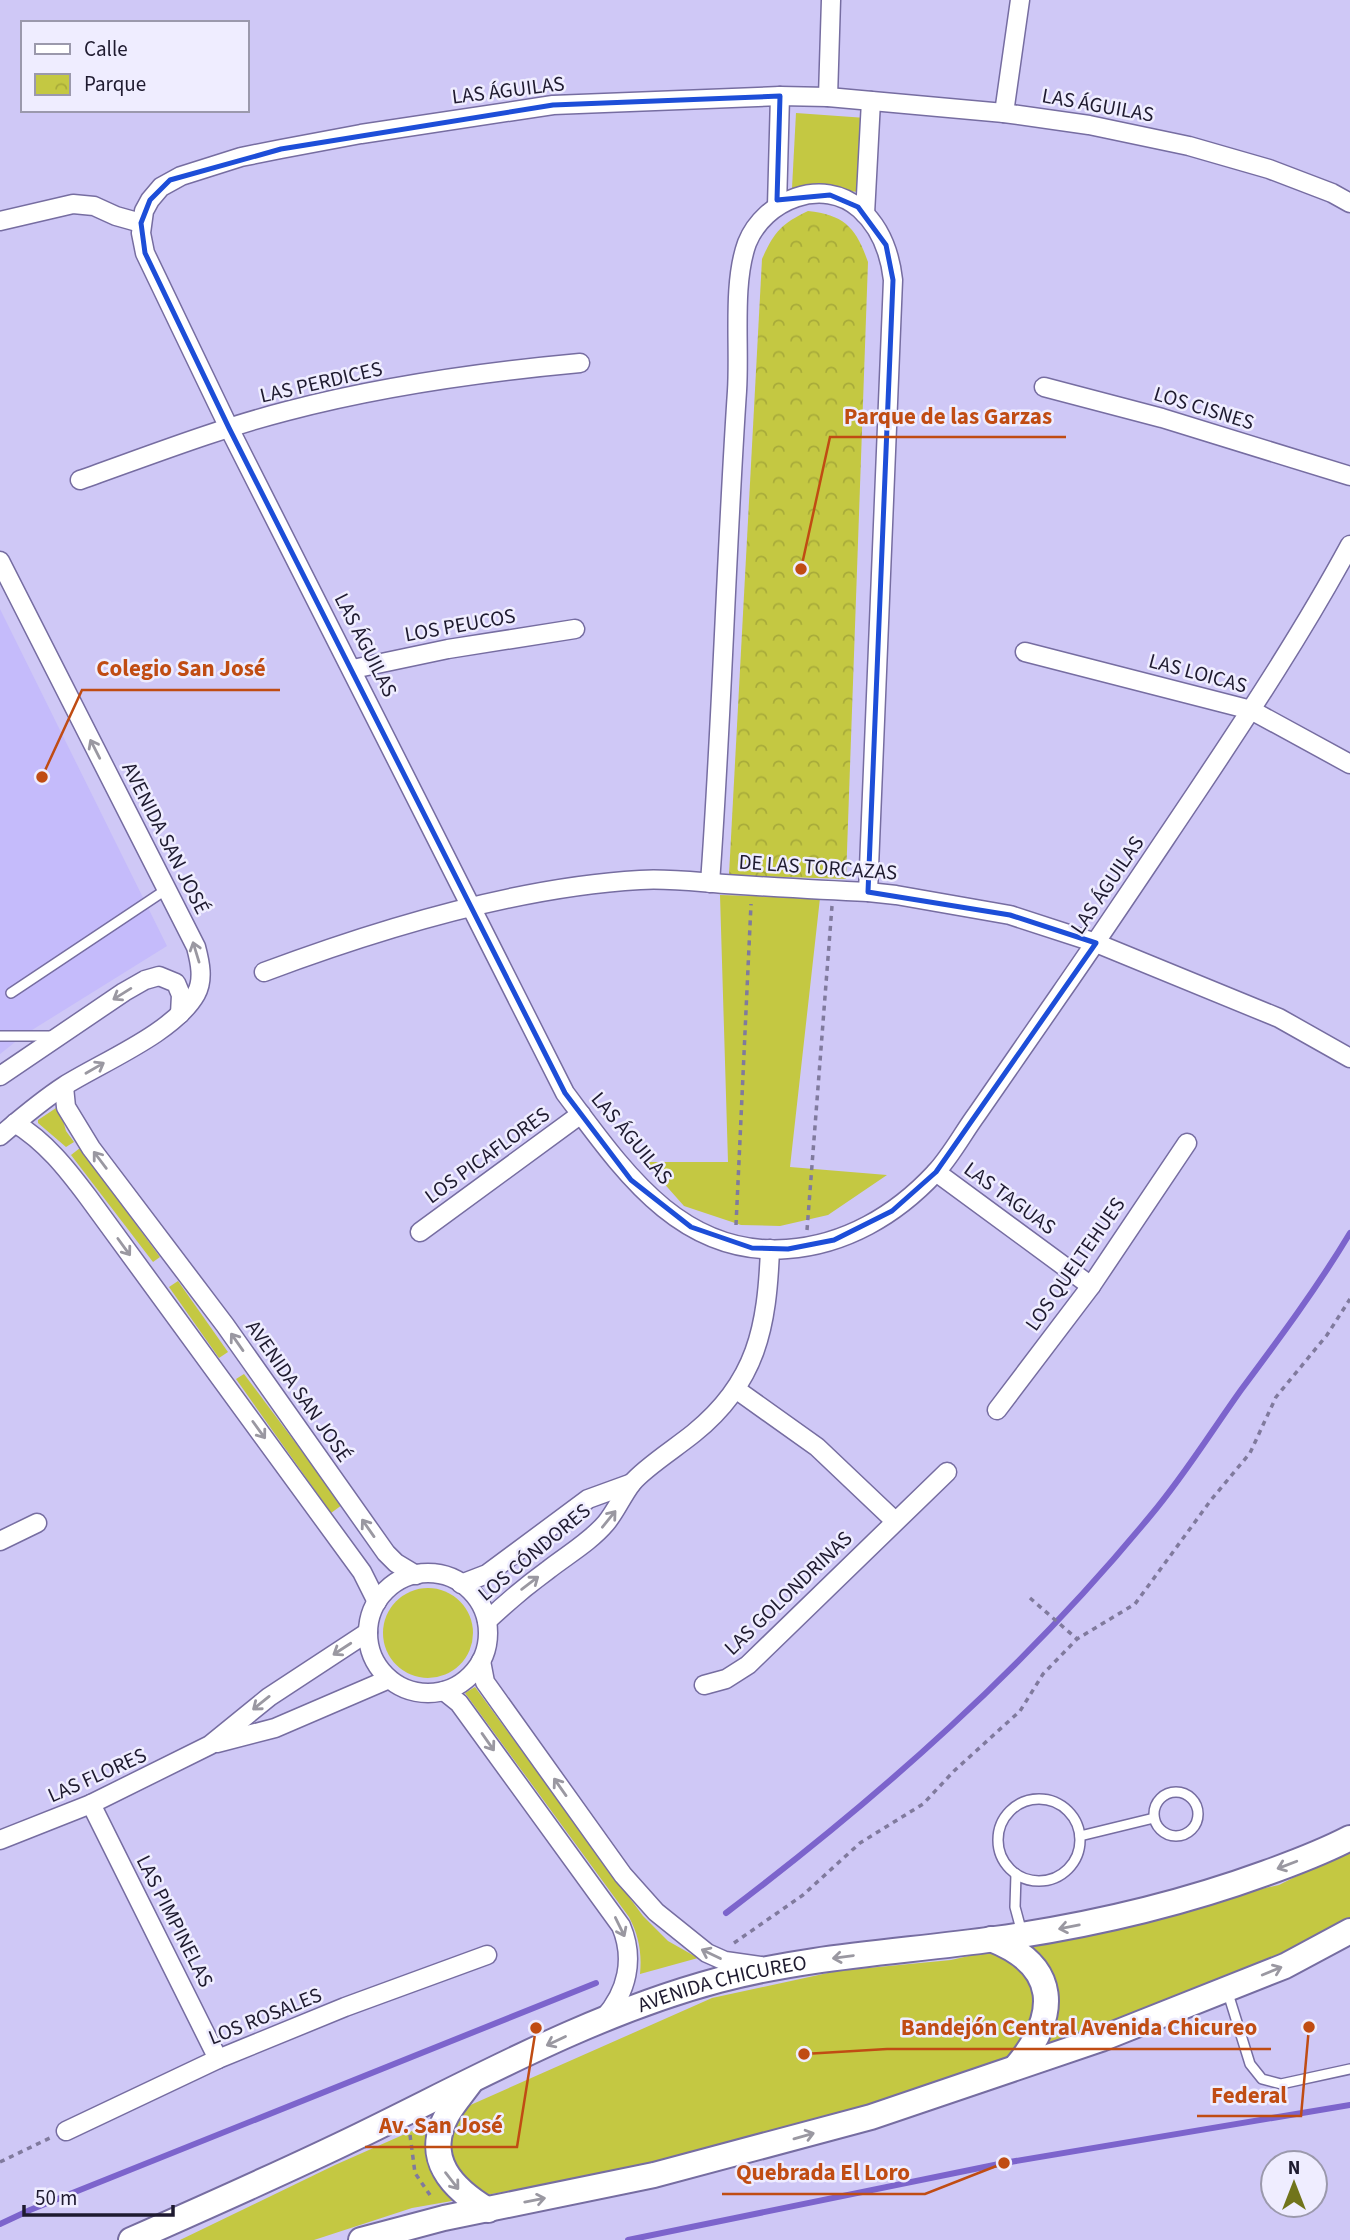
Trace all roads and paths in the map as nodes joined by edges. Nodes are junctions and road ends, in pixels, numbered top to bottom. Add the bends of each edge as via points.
1 (831, 0) edge
2 (1020, 0) edge
3 (780, 96) junction
4 (828, 97) junction
5 (871, 102) junction
6 (1004, 113) junction
7 (1350, 203) edge
8 (777, 206) junction
9 (865, 214) junction
10 (0, 221) edge
11 (141, 223) junction
12 (580, 363) dead end
13 (1044, 387) dead end
14 (229, 428) junction
15 (1350, 476) edge
16 (80, 480) dead end
17 (1350, 545) edge
18 (0, 561) edge
19 (575, 629) dead end
20 (1025, 652) dead end
21 (352, 669) junction
22 (1251, 710) junction
23 (1350, 764) edge
24 (710, 883) junction
25 (751, 886) junction
26 (167, 889) junction
27 (833, 890) junction
28 (868, 892) junction
29 (473, 908) junction
30 (1096, 943) junction
31 (264, 972) dead end
32 (11, 993) dead end
33 (180, 1014) junction
34 (0, 1036) edge
35 (58, 1036) junction
36 (1350, 1058) edge
37 (0, 1076) edge
38 (64, 1087) junction
39 (581, 1114) junction
40 (15, 1123) junction
41 (0, 1136) edge
42 (1187, 1143) dead end
43 (936, 1172) junction
44 (420, 1232) dead end
45 (735, 1245) junction
46 (805, 1246) junction
47 (770, 1249) junction
48 (1091, 1286) junction
49 (1350, 1299) edge
50 (737, 1390) junction
51 (997, 1410) dead end
52 (947, 1472) dead end
53 (632, 1483) junction
54 (895, 1521) junction
55 (37, 1523) dead end
56 (0, 1541) edge
57 (416, 1575) junction
58 (461, 1584) junction
59 (1030, 1598) dead end
60 (377, 1602) junction
61 (487, 1621) junction
62 (368, 1632) junction
63 (1077, 1639) junction
64 (481, 1661) junction
65 (389, 1679) junction
66 (704, 1685) dead end
67 (444, 1691) junction
68 (210, 1745) junction
69 (91, 1804) junction
70 (1154, 1818) junction
71 (1080, 1836) junction
72 (1350, 1839) edge
73 (0, 1840) edge
74 (1016, 1874) junction
75 (1350, 1931) edge
76 (1022, 1935) junction
77 (991, 1939) junction
78 (487, 1955) dead end
79 (716, 1958) junction
80 (777, 1966) junction
81 (1227, 1989) junction
82 (604, 2018) junction
83 (218, 2059) junction
84 (1016, 2067) junction
85 (1350, 2069) edge
86 (475, 2077) junction
87 (66, 2131) joint
88 (0, 2162) edge
89 (488, 2210) junction
90 (131, 2240) edge
91 (361, 2240) edge

1 - 4 street
2 - 6 street
3 - 4 street, LAS ÁGUILAS
3 - 8 street
3 - 11 street, LAS ÁGUILAS via 553,105 268,151 170,180 150,200
4 - 5 street, LAS ÁGUILAS
5 - 6 street, LAS ÁGUILAS
5 - 9 street
6 - 7 street, LAS ÁGUILAS via 1202,149 1280,173
8 - 9 street via 796,197 830,195
8 - 24 street via 748,240 740,276
9 - 28 street via 886,245 894,292
10 - 11 street via 73,204 94,206
11 - 14 street, LAS ÁGUILAS via 145,253
12 - 14 street, LAS PERDICES via 402,387
13 - 15 street, LOS CISNES
14 - 16 street, LAS PERDICES
14 - 21 street, LAS ÁGUILAS
17 - 22 street, LAS ÁGUILAS
26 -> 18 street, AVENIDA SAN JOSÉ
19 - 21 street, LOS PEUCOS
20 - 22 street, LAS LOICAS
21 - 29 street, LAS ÁGUILAS
22 - 23 street, LAS LOICAS
22 - 30 street, LAS ÁGUILAS
24 - 25 street, DE LAS TORCAZAS
24 - 29 street, DE LAS TORCAZAS via 642,880 574,886
25 - 27 street, DE LAS TORCAZAS
25 - 45 path
26 - 32 lane
33 -> 26 street, AVENIDA SAN JOSÉ via 198,989 200,965 196,947
27 - 28 street, DE LAS TORCAZAS
27 - 46 path
28 - 30 street, DE LAS TORCAZAS via 1010,915
29 - 31 street, DE LAS TORCAZAS via 330,947
29 - 39 street, LAS ÁGUILAS via 565,1093
30 - 36 street, DE LAS TORCAZAS via 1279,1018
30 - 43 street, LAS ÁGUILAS
33 -> 35 street via 176,983 152,977
38 -> 33 street, AVENIDA SAN JOSÉ
34 - 35 lane
35 - 37 street
38 - 40 street, AVENIDA SAN JOSÉ
57 -> 38 street, AVENIDA SAN JOSÉ via 386,1553 225,1325 91,1148 66,1107
39 - 44 street, LOS PICAFLORES
39 - 45 street, LAS ÁGUILAS via 631,1180 656,1203 691,1227
40 - 41 street, AVENIDA SAN JOSÉ
40 -> 60 street via 41,1141 65,1167 362,1572
42 - 48 street, LOS QUELTEHUES
43 - 46 street, LAS ÁGUILAS via 872,1224
43 - 48 street, LAS TAGUAS
45 - 47 street, LAS ÁGUILAS
46 - 47 street, LAS ÁGUILAS
47 - 50 street, LOS CÓNDORES via 763,1322
48 - 51 street, LOS QUELTEHUES
49 - 63 path via 1276,1397 1250,1453 1135,1604
50 - 53 street, LOS CÓNDORES
50 - 54 street via 817,1447
52 - 54 street, LAS GOLONDRINAS
53 - 58 street, LOS CÓNDORES via 588,1499 487,1574
61 -> 53 street, LOS CÓNDORES via 606,1524
54 - 66 street, LAS GOLONDRINAS via 748,1665 726,1679
55 - 56 street
57 - 58 street via 439,1575
57 - 60 street via 394,1585
58 - 61 street via 480,1604
59 - 63 path
60 - 62 street
61 - 64 street
62 - 65 street via 373,1658
62 -> 68 street, LAS FLORES via 269,1697
63 - 79 path via 1042,1674 1020,1711 923,1804 860,1843 803,1895
64 - 67 street via 470,1676
79 -> 64 street via 676,1930 623,1875 485,1682
65 - 67 street via 411,1691
65 - 68 street, LAS FLORES via 275,1728
67 -> 82 street via 459,1703 621,1926 627,1976
68 - 69 street, LAS FLORES
69 - 73 street, LAS FLORES
69 - 83 street, LAS PIMPINELAS
70 - 70 lane via 1160,1831 1181,1836 1197,1822 1197,1807 1181,1793 1167,1794 1156,1804
70 - 71 lane
71 - 74 lane via 1079,1849 1066,1871 1041,1881
71 - 74 lane via 1076,1822 1057,1804 1031,1800 1018,1805 1007,1814 998,1839 1006,1864
72 -> 76 main road, AVENIDA CHICUREO via 1195,1896
74 - 76 lane via 1015,1907
81 -> 75 main road via 1285,1966
76 - 77 main road, AVENIDA CHICUREO
77 -> 80 main road, AVENIDA CHICUREO
77 - 84 main road via 1012,1947 1031,1963 1046,1995 1041,2029
78 - 83 street, LOS ROSALES
79 - 80 street
80 - 82 main road, AVENIDA CHICUREO via 658,1998
81 - 84 main road
81 - 85 lane via 1250,2064 1262,2079 1281,2084
82 -> 86 main road, AVENIDA CHICUREO
83 - 87 street, LOS ROSALES
89 -> 84 main road via 785,2142
86 -> 89 main road via 446,2116 439,2151 450,2181
86 - 90 main road, AVENIDA CHICUREO via 325,2153
87 - 88 path
89 - 91 main road

